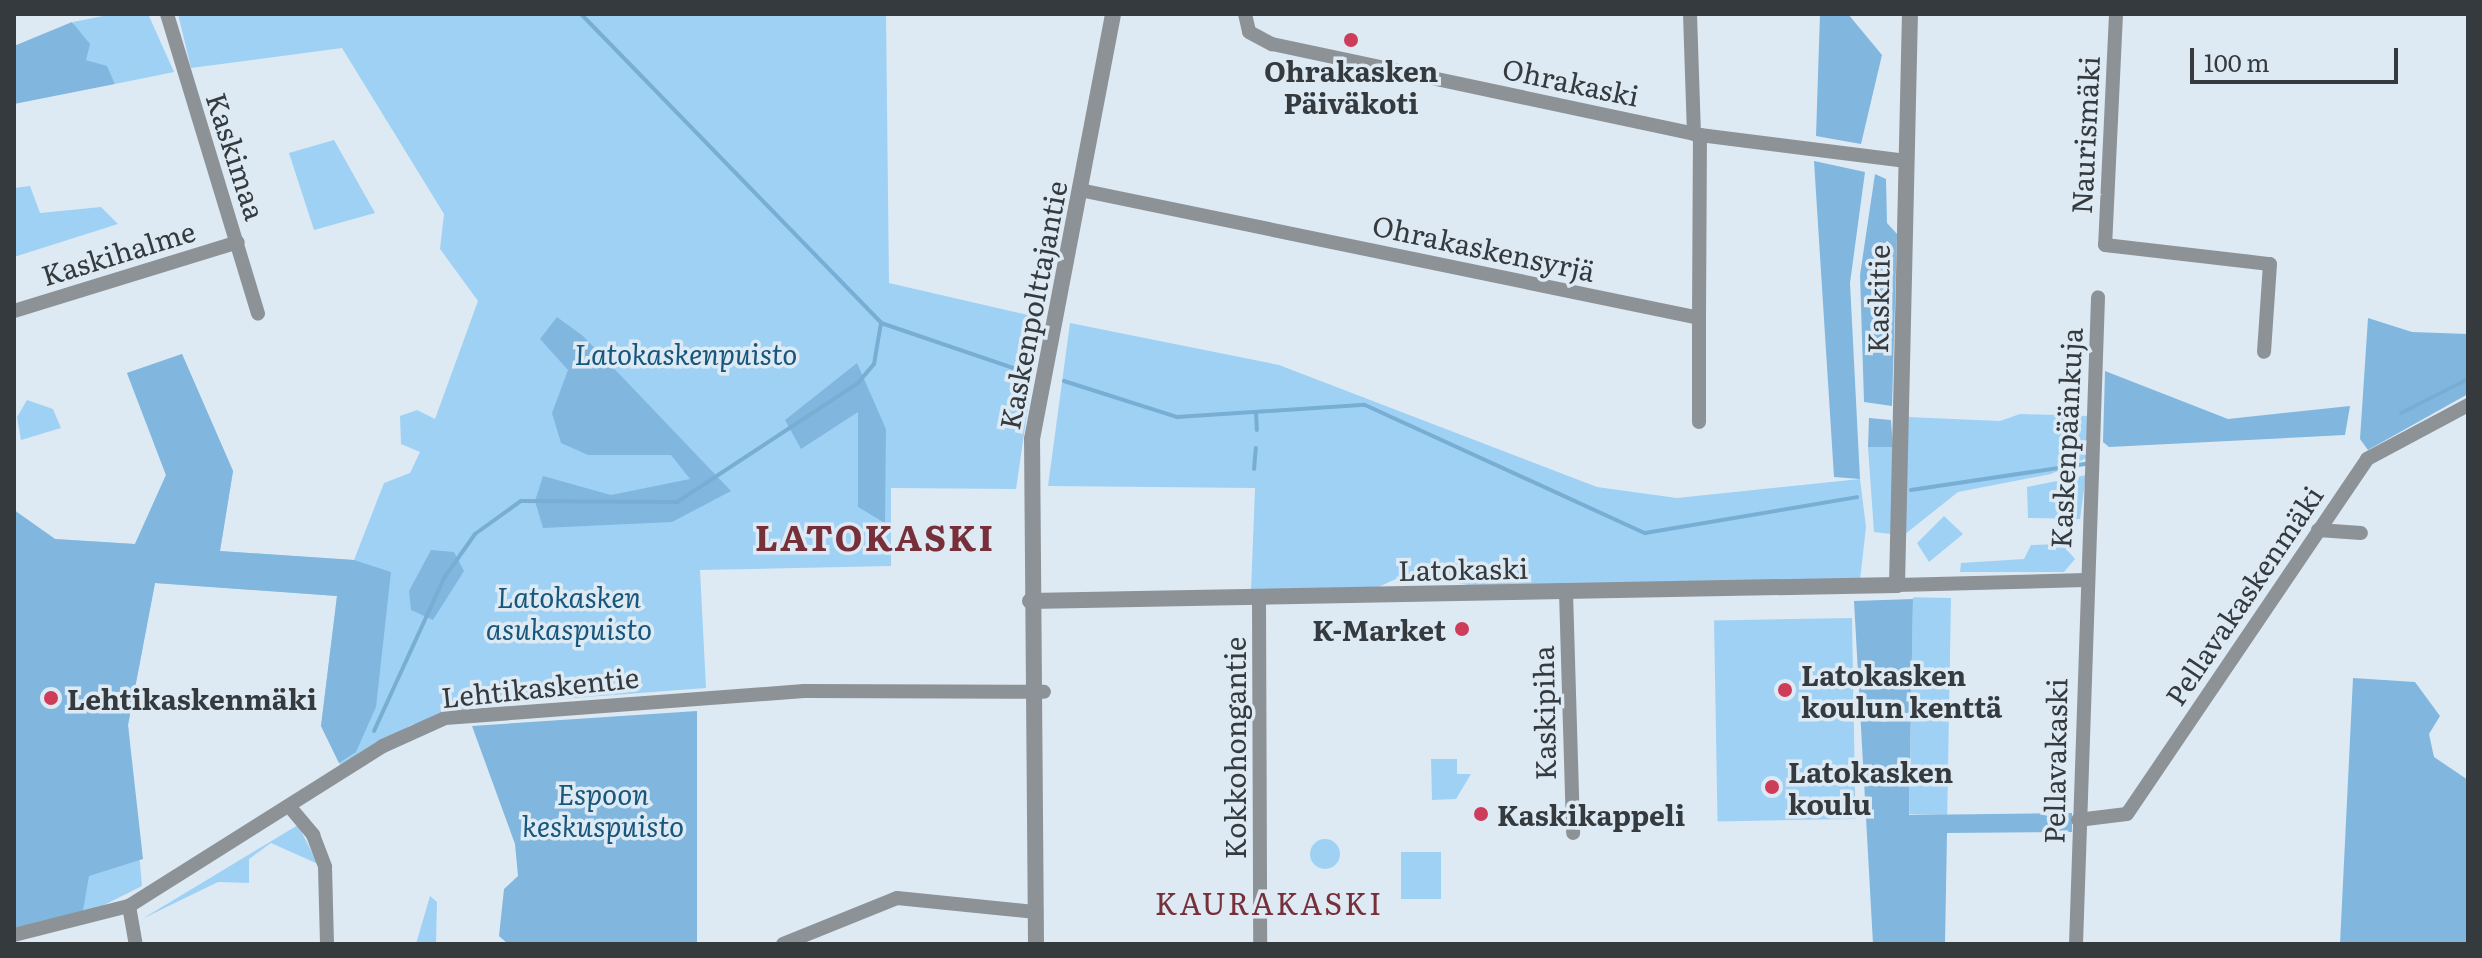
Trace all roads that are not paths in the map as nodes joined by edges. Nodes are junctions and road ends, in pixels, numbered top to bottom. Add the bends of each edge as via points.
1 (167, 14) edge
2 (1113, 14) edge
3 (1245, 14) edge
4 (1690, 14) edge
5 (1910, 14) edge
6 (2116, 14) edge
7 (1697, 134) junction
8 (1906, 161) junction
9 (1080, 190) junction
10 (238, 242) junction
11 (2098, 297) dead end
12 (14, 311) edge
13 (258, 314) dead end
14 (1699, 318) junction
15 (2264, 352) dead end
16 (2468, 405) edge
17 (1699, 422) dead end
18 (2318, 530) junction
19 (2361, 533) dead end
20 (2085, 580) junction
21 (1897, 585) junction
22 (1566, 592) junction
23 (1259, 599) junction
24 (1030, 601) junction
25 (1037, 692) junction
26 (289, 806) junction
27 (2078, 820) junction
28 (1573, 833) dead end
29 (129, 906) junction
30 (1036, 912) junction
31 (14, 935) edge
32 (136, 944) edge
33 (327, 944) edge
34 (783, 944) edge
35 (1036, 944) edge
36 (1260, 944) edge
37 (2076, 944) edge

1 - 10 street, Kaskimaa
2 - 9 street, Kaskenpolttajantie
3 - 7 street, Ohrakaski via 1249,32 1272,44
4 - 7 street
5 - 8 street, Kaskitie
6 - 15 street, Naurismäki via 2105,245 2270,264
7 - 8 street, Ohrakaski
7 - 14 street
8 - 21 street, Kaskitie
9 - 14 street, Ohrakaskensyrjä
9 - 24 street, Kaskenpolttajantie via 1032,439
10 - 12 street, Kaskihalme
10 - 13 street, Kaskimaa
11 - 20 street, Kaskenpäänkuja
14 - 17 street
16 - 18 street, Pellavakaskenmäki via 2367,459
18 - 19 street
18 - 27 street, Pellavakaskenmäki via 2127,814
20 - 21 street
20 - 27 street, Pellavakaski
21 - 22 street, Latokaski
22 - 23 street, Latokaski
22 - 28 street, Kaskipiha
23 - 24 street, Latokaski
23 - 36 street, Kokkohongantie
24 - 25 street, Kaskenpolttajantie
25 - 26 street, Lehtikaskentie via 797,691 445,718 383,746
25 - 30 street, Kaskenpolttajantie
26 - 29 street, Lehtikaskentie
26 - 33 street via 313,835 325,867
27 - 37 street, Pellavakaski
29 - 31 street, Lehtikaskentie
29 - 32 street
30 - 34 street via 897,898
30 - 35 street, Kaskenpolttajantie

